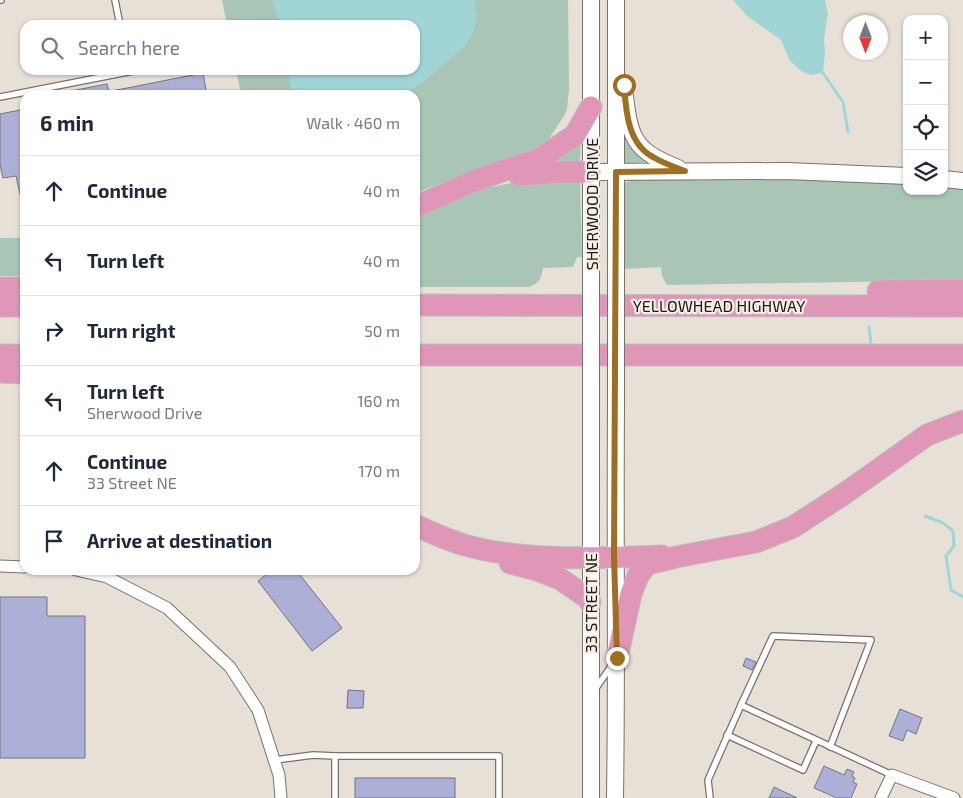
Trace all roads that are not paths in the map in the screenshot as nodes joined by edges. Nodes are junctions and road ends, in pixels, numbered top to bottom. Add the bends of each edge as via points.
1 (115, 0) edge
2 (591, 0) edge
3 (616, 0) edge
4 (119, 20) edge
5 (616, 31) junction
6 (109, 75) edge
7 (35, 90) edge
8 (20, 93) edge
9 (0, 97) edge
10 (591, 107) junction
11 (685, 171) junction
12 (590, 172) junction
13 (616, 172) junction
14 (903, 176) edge
15 (948, 180) edge
16 (474, 181) junction
17 (963, 181) edge
18 (420, 205) edge
19 (0, 288) edge
20 (20, 288) edge
21 (963, 290) edge
22 (420, 305) edge
23 (838, 305) junction
24 (0, 306) edge
25 (20, 306) edge
26 (963, 306) edge
27 (0, 355) edge
28 (20, 355) edge
29 (420, 355) edge
30 (963, 355) edge
31 (0, 372) edge
32 (20, 373) edge
33 (590, 408) joint
34 (616, 408) joint
35 (963, 421) edge
36 (420, 527) edge
37 (468, 546) junction
38 (680, 556) junction
39 (590, 557) junction
40 (614, 557) junction
41 (0, 566) edge
42 (20, 567) edge
43 (95, 575) edge
44 (590, 602) junction
45 (617, 658) junction
46 (590, 695) junction
47 (741, 705) junction
48 (727, 735) junction
49 (816, 741) junction
50 (830, 747) junction
51 (335, 756) junction
52 (274, 760) junction
53 (892, 775) junction
54 (281, 798) edge
55 (335, 798) edge
56 (499, 798) edge
57 (591, 798) edge
58 (615, 798) edge
59 (710, 798) edge
60 (882, 798) edge
61 (954, 798) edge

1 - 4 lane
2 - 10 main road, SHERWOOD DRIVE
3 - 5 main road, SHERWOOD DRIVE
5 - 11 main road via 632,134 639,146 651,156
5 - 13 main road, SHERWOOD DRIVE
6 - 7 lane
8 - 9 lane
10 - 12 main road, SHERWOOD DRIVE
10 - 16 highway via 575,136 561,146 538,160
11 - 13 main road
11 - 14 main road
12 - 13 main road
12 - 16 highway via 528,173
12 - 33 main road, SHERWOOD DRIVE, bridge
13 - 34 main road, SHERWOOD DRIVE, bridge
15 - 17 main road
16 - 18 highway
19 - 20 highway
21 - 23 highway via 870,292
22 - 23 highway, YELLOWHEAD HIGHWAY
23 - 26 highway, YELLOWHEAD HIGHWAY
24 - 25 highway
27 - 28 highway
29 - 30 highway
31 - 32 highway
33 - 39 main road, 33 STREET NE
34 - 40 main road, 33 STREET NE
35 - 38 highway via 927,435 793,526 756,542
36 - 37 highway
37 - 39 highway via 526,556
37 - 44 highway via 481,555 560,579
38 - 40 highway
38 - 45 highway via 647,564 638,576
39 - 40 highway
39 - 44 main road, 33 STREET NE
40 - 45 main road, 33 STREET NE
41 - 42 street
43 - 52 street via 167,608 230,667 258,710
44 - 46 main road, 33 STREET NE
45 - 46 lane
45 - 58 main road, 33 STREET NE
46 - 57 main road, 33 STREET NE
47 - 48 lane
47 - 49 lane
47 - 50 lane via 772,636 871,640
48 - 49 lane via 803,770
48 - 59 lane via 708,780
49 - 50 lane
50 - 53 lane
51 - 52 lane
51 - 55 lane
51 - 56 lane via 499,756
52 - 54 street via 280,775
53 - 60 street
53 - 61 street

